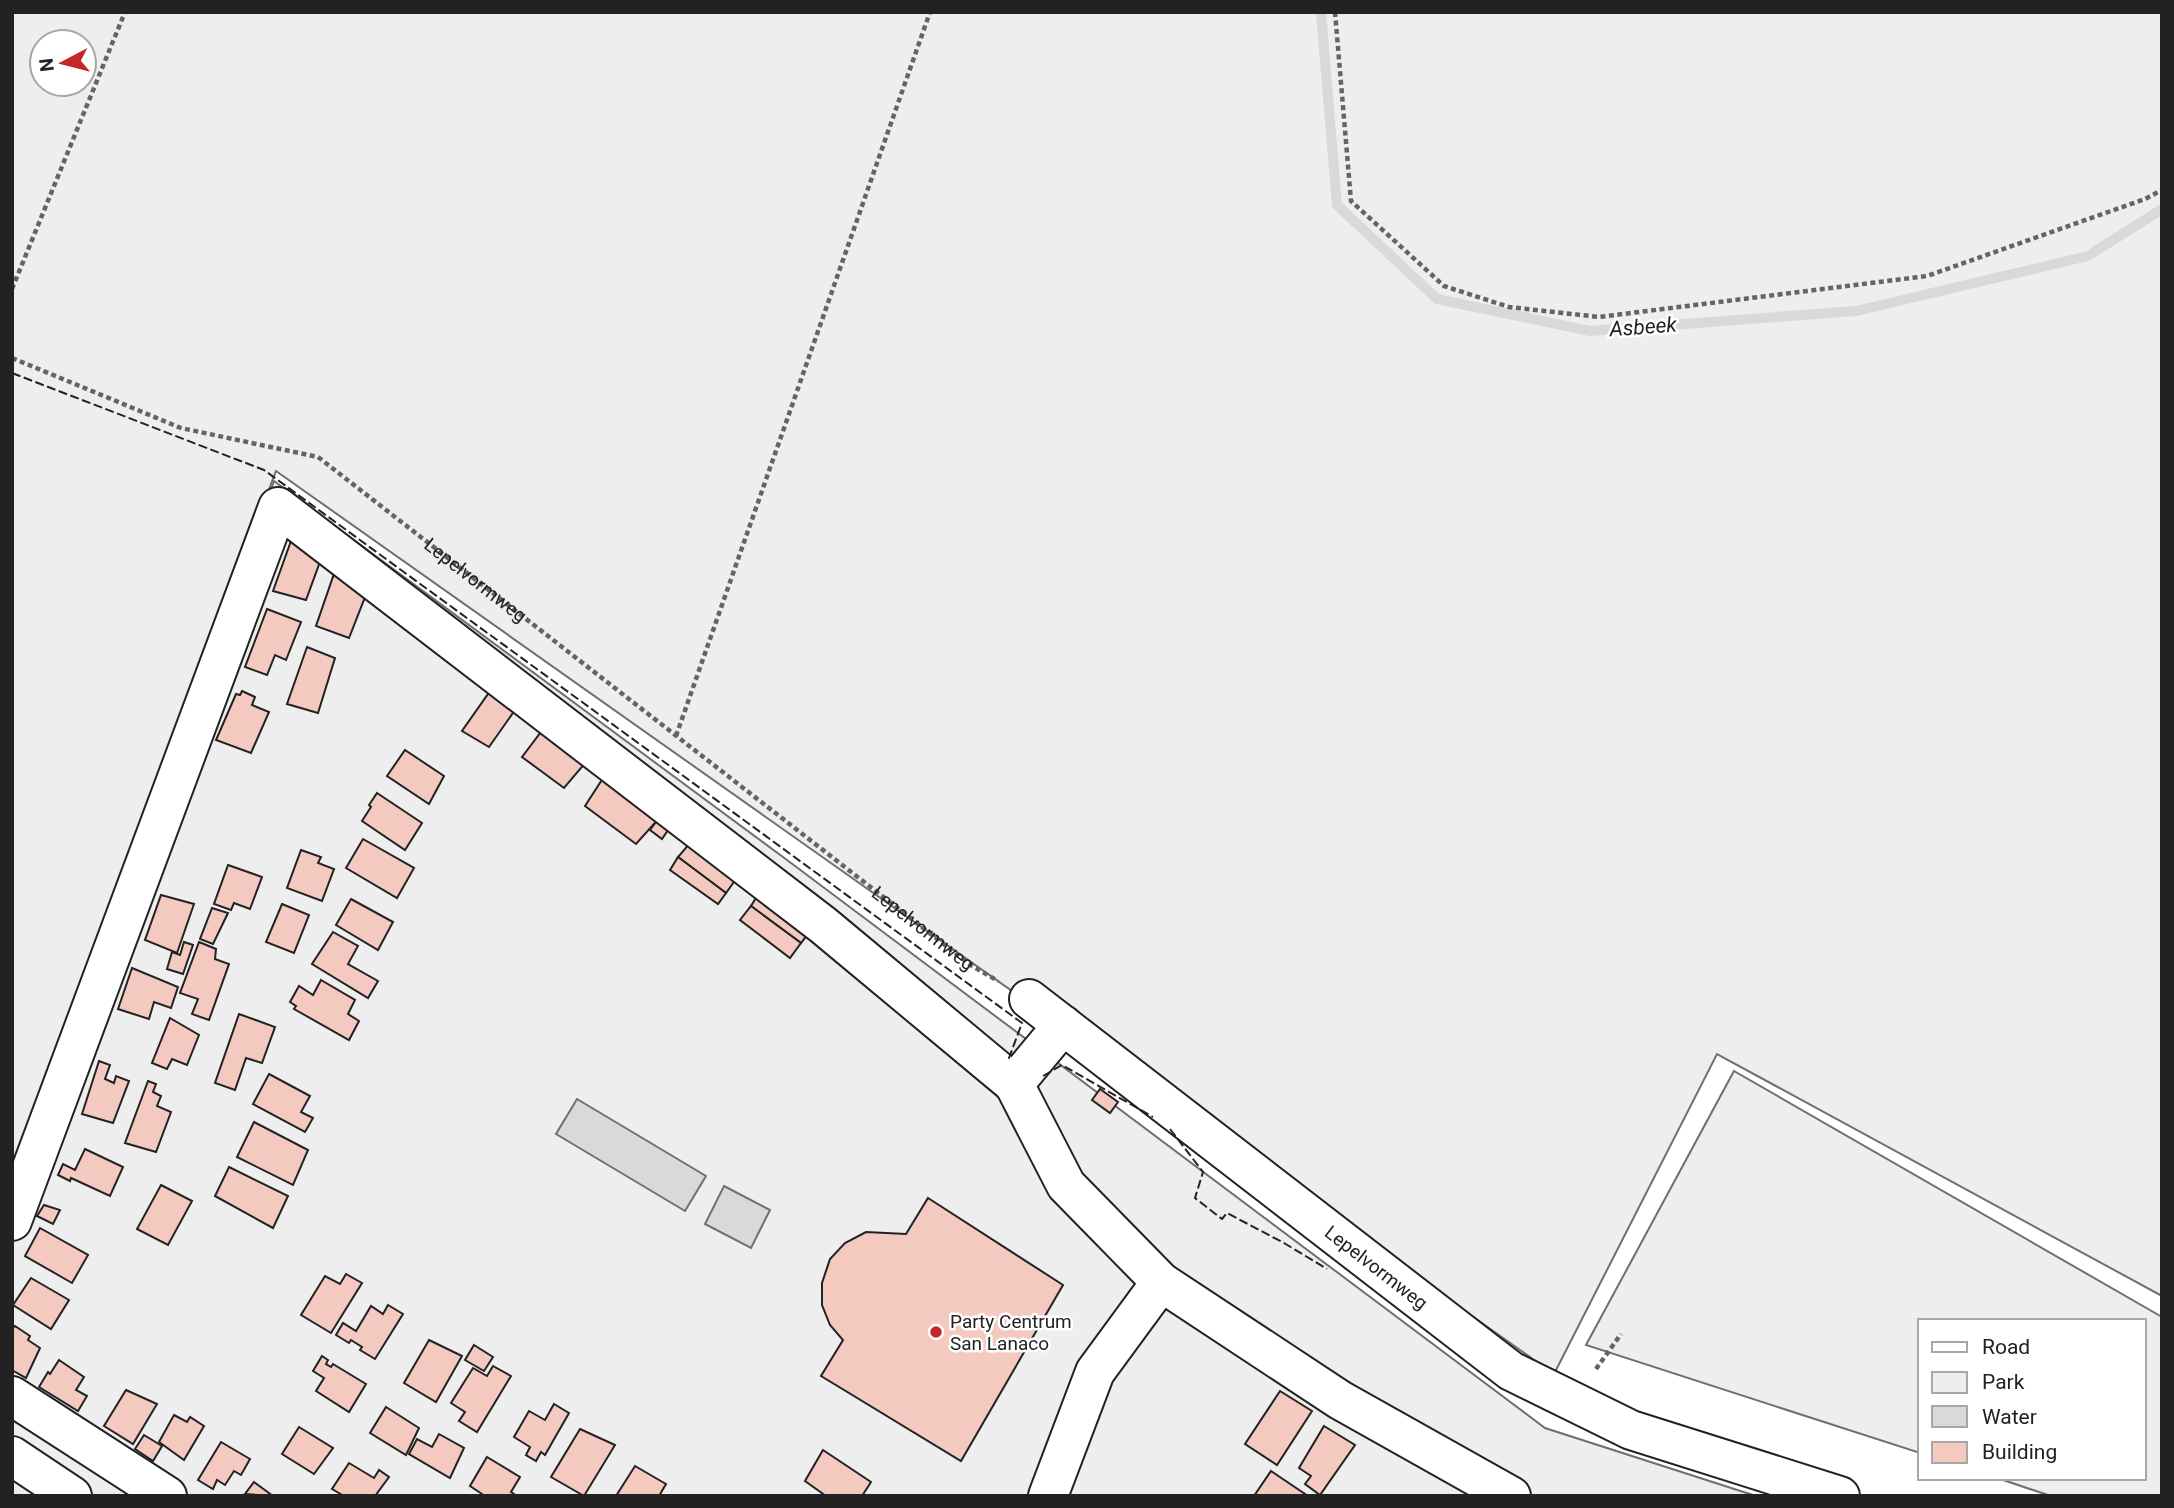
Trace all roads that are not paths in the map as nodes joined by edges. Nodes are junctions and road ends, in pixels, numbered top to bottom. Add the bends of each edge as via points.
1 (1029, 999) road end
2 (1063, 1025) junction
3 (1014, 1084) junction
4 (12, 1221) edge
5 (1161, 1282) junction
6 (12, 1396) edge
7 (12, 1456) edge
8 (72, 1496) edge
9 (167, 1496) edge
10 (1048, 1496) edge
11 (1511, 1496) edge
12 (1840, 1496) edge

1 - 2 street, Lepelvormweg
2 - 3 street
2 - 12 street, Lepelvormweg via 1511,1371 1631,1430
3 - 4 street via 823,925 278,507
3 - 5 street via 1066,1185
5 - 10 street via 1095,1372
5 - 11 street via 1340,1400
6 - 9 street
7 - 8 street

